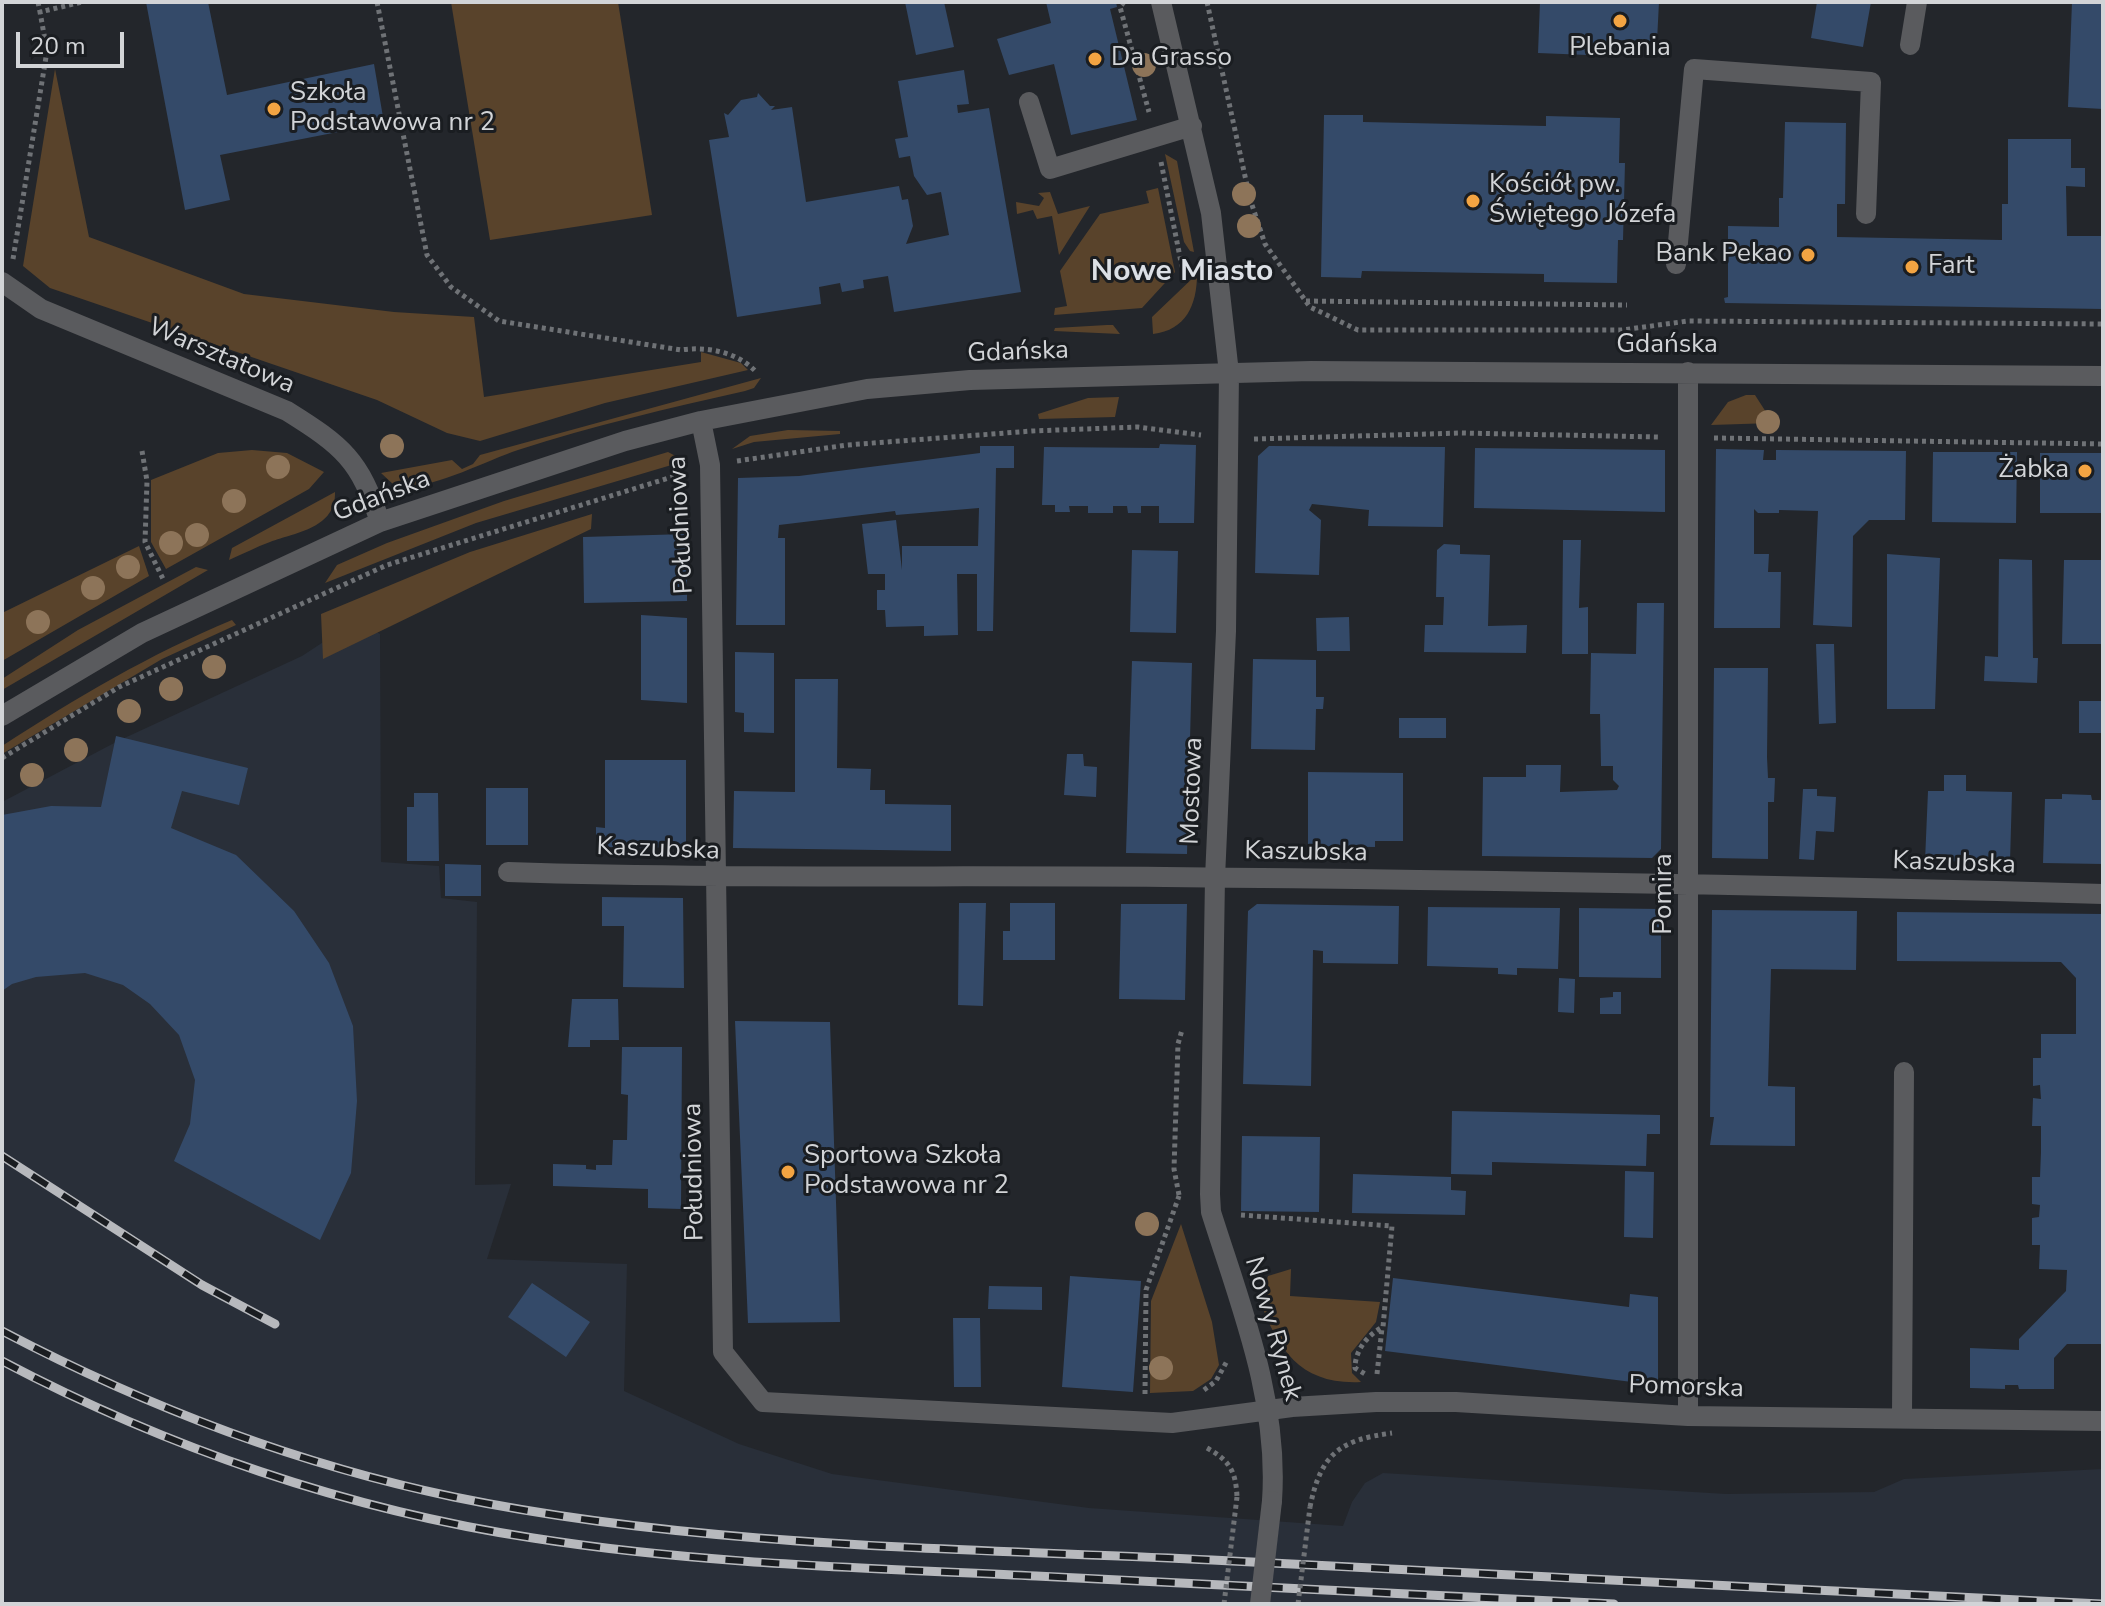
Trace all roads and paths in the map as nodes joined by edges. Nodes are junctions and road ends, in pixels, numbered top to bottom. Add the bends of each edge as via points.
1 (38, 2) edge
2 (82, 2) edge
3 (377, 2) edge
4 (1124, 2) edge
5 (1161, 2) edge
6 (1207, 2) edge
7 (1917, 2) edge
8 (40, 12) junction
9 (1910, 45) dead end
10 (1029, 102) dead end
11 (1146, 102) dead end
12 (1192, 126) junction
13 (1866, 214) dead end
14 (14, 259) dead end
15 (1676, 264) dead end
16 (2, 282) edge
17 (1306, 301) junction
18 (1627, 305) dead end
19 (2103, 324) edge
20 (1688, 372) junction
21 (757, 373) dead end
22 (1229, 373) junction
23 (2103, 376) edge
24 (701, 421) junction
25 (1202, 435) dead end
26 (1253, 439) dead end
27 (142, 451) dead end
28 (1253, 454) dead end
29 (725, 464) dead end
30 (694, 470) dead end
31 (380, 522) junction
32 (163, 579) dead end
33 (2, 716) edge
34 (2, 758) edge
35 (508, 872) dead end
36 (717, 878) junction
37 (1215, 878) junction
38 (1691, 883) junction
39 (2103, 894) edge
40 (1904, 1072) dead end
41 (1179, 1196) dead end
42 (1239, 1206) dead end
43 (1211, 1212) joint
44 (1383, 1327) junction
45 (1378, 1367) dead end
46 (1145, 1399) dead end
47 (1376, 1402) junction
48 (1269, 1411) junction
49 (1688, 1416) junction
50 (1902, 1416) junction
51 (2103, 1421) edge
52 (1403, 1432) dead end
53 (1376, 1435) junction
54 (1237, 1497) dead end
55 (1224, 1604) edge
56 (1260, 1604) edge
57 (1298, 1604) edge

1 - 8 path
2 - 8 path
3 - 21 path via 427,255 451,287 499,321 681,350 700,347 750,365
4 - 11 path via 1120,7
5 - 12 street, Mostowa
6 - 17 path via 1250,199 1265,244
7 - 9 street
8 - 14 path via 47,51
10 - 12 street via 1050,169
12 - 22 street, Mostowa via 1218,261
13 - 15 street via 1871,82 1694,69
16 - 31 street, Warsztatowa via 41,309 287,411 313,427 359,469
17 - 18 path
17 - 19 path via 1358,330 1622,330 1688,321
20 - 22 street, Gdańska
20 - 23 street, Gdańska
20 - 38 street, Pomira
22 - 24 street, Gdańska via 970,380 867,389
22 - 37 street, Mostowa via 1226,631
24 - 31 street, Gdańska
24 - 36 street, Południowa via 710,465
25 - 29 path via 1138,427 1032,431 847,445
26 - 28 path
27 - 32 path via 147,481 145,542
30 - 34 path via 387,565 119,687
31 - 33 street, Gdańska via 142,633
35 - 36 street, Kaszubska
36 - 37 street, Kaszubska
36 - 48 street, Południowa via 723,1352 763,1402 1172,1423
37 - 38 street, Kaszubska
37 - 43 street, Mostowa
38 - 39 street, Kaszubska
38 - 49 street, Pomira
40 - 50 street
41 - 46 path via 1146,1290
42 - 44 path via 1240,1215 1250,1218 1392,1226
43 - 48 street, Nowy Rynek
44 - 45 path
44 - 47 path via 1355,1356 1355,1368 1377,1374
47 - 48 street, Pomorska
47 - 49 street, Pomorska
47 - 53 path
48 - 56 street, Nowy Rynek, bridge via 1272,1501
49 - 50 street, Pomorska
50 - 51 street, Pomorska
52 - 53 path
53 - 57 path, bridge via 1351,1440 1335,1451 1315,1482
54 - 55 path, bridge

